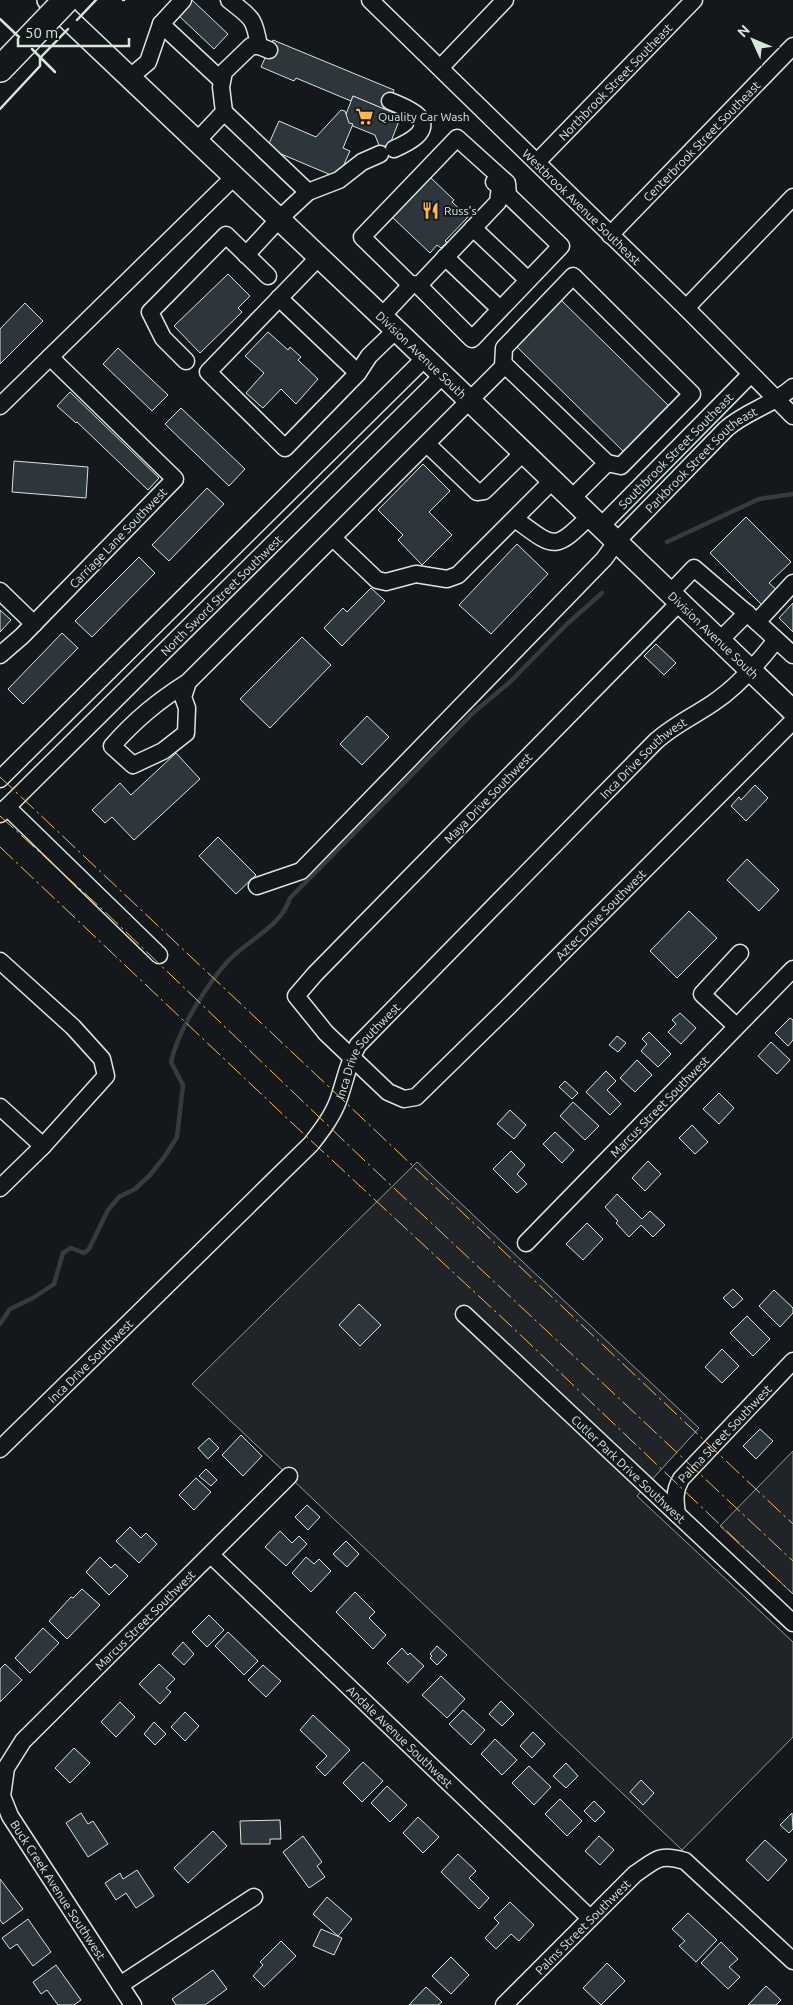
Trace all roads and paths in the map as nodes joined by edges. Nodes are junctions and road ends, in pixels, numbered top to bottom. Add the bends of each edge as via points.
1 (48, 0) edge
2 (66, 0) edge
3 (183, 0) edge
4 (229, 0) edge
5 (370, 0) edge
6 (505, 0) edge
7 (694, 0) edge
8 (161, 24) junction
9 (793, 46) edge
10 (440, 68) junction
11 (0, 69) edge
12 (129, 78) junction
13 (222, 80) junction
14 (390, 101) tunnel mouth
15 (224, 112) junction
16 (196, 142) junction
17 (452, 143) junction
18 (537, 162) junction
19 (234, 176) junction
20 (308, 192) junction
21 (793, 197) edge
22 (514, 201) junction
23 (279, 219) junction
24 (477, 232) junction
25 (610, 235) junction
26 (246, 255) junction
27 (319, 257) junction
28 (449, 261) junction
29 (268, 276) dead end
30 (528, 280) junction
31 (415, 285) junction
32 (279, 298) junction
33 (686, 308) junction
34 (500, 309) junction
35 (384, 318) junction
36 (50, 357) junction
37 (425, 358) junction
38 (186, 361) dead end
39 (503, 367) junction
40 (358, 373) junction
41 (751, 374) junction
42 (443, 375) junction
43 (793, 387) edge
44 (776, 399) junction
45 (470, 401) junction
46 (0, 406) edge
47 (793, 416) edge
48 (427, 444) junction
49 (524, 452) junction
50 (607, 462) junction
51 (553, 480) junction
52 (572, 498) junction
53 (514, 519) junction
54 (596, 521) junction
55 (333, 538) junction
56 (617, 541) junction
57 (793, 583) edge
58 (0, 591) edge
59 (676, 597) junction
60 (752, 618) junction
61 (34, 624) junction
62 (720, 640) junction
63 (776, 640) junction
64 (0, 655) edge
65 (793, 655) edge
66 (750, 669) junction
67 (188, 682) junction
68 (793, 710) edge
69 (793, 721) edge
70 (0, 779) edge
71 (4, 811) edge
72 (257, 886) dead end
73 (740, 953) dead end
74 (159, 955) dead end
75 (0, 961) edge
76 (793, 969) edge
77 (736, 1026) junction
78 (352, 1057) junction
79 (0, 1106) edge
80 (43, 1146) junction
81 (0, 1188) edge
82 (526, 1242) dead end
83 (464, 1314) dead end
84 (793, 1361) edge
85 (0, 1449) edge
86 (289, 1476) dead end
87 (677, 1514) junction
88 (211, 1555) junction
89 (793, 1624) edge
90 (6, 1768) joint
91 (254, 1897) dead end
92 (590, 1918) junction
93 (793, 1962) edge
94 (120, 1985) junction
95 (133, 2005) edge
96 (504, 2005) edge

1 - 12 main road, Division Avenue South
2 - 11 highway, bridge
3 - 8 street
4 - 13 street via 251,18 264,48 249,48 224,72
5 - 10 street, Westbrook Avenue Southeast
6 - 10 street
7 - 18 street, Northbrook Street Southeast
8 - 12 street via 148,62
8 - 13 street
9 - 25 street, Centerbrook Street Southeast
10 - 18 street, Westbrook Avenue Southeast
12 - 16 main road, Division Avenue South
13 - 15 street
14 - 20 street via 413,112 422,121 418,135 409,143 362,162 339,180
15 - 16 street
15 - 20 street
16 - 19 main road, Division Avenue South
17 - 22 street via 457,138 507,183 508,195
17 - 24 street via 500,187 498,202
17 - 31 street via 362,237
18 - 25 street, Westbrook Avenue Southeast
19 - 23 main road, Division Avenue South
19 - 36 street
20 - 23 street
21 - 33 street
22 - 24 street
22 - 30 street via 561,246
23 - 26 street
23 - 27 main road, Division Avenue South
24 - 28 street
24 - 30 street
25 - 33 street, Westbrook Avenue Southeast
26 - 29 street
26 - 38 street via 226,236 150,312 163,338
27 - 32 street
27 - 35 main road, Division Avenue South
28 - 31 street
28 - 34 street
30 - 34 street
31 - 34 street via 472,338
31 - 35 street
32 - 40 street
32 - 40 street via 208,372 285,448
33 - 41 street, Westbrook Avenue Southeast
35 - 37 main road, Division Avenue South
35 - 40 street via 369,356
36 - 46 street
36 - 61 street, Carriage Lane Southwest via 175,479
37 - 42 main road, Division Avenue South
37 - 70 street, North Sword Street Southwest
39 - 45 street
39 - 50 street via 506,365
39 - 50 street via 504,348 573,276 692,394 621,466
41 - 44 street, Westbrook Avenue Southeast
41 - 54 street, Southbrook Street Southeast
42 - 45 main road, Division Avenue South
42 - 71 street, North Sword Street Southwest
43 - 44 street, Parkbrook Street Southeast
44 - 47 street, Westbrook Avenue Southeast
44 - 56 street, Parkbrook Street Southeast via 735,422
45 - 48 street
45 - 49 main road, Division Avenue South
48 - 49 street via 476,492 484,491
48 - 55 street
49 - 51 main road, Division Avenue South
50 - 52 street
51 - 52 main road, Division Avenue South
51 - 53 street
52 - 54 main road, Division Avenue South
53 - 54 street, Southbrook Street Southeast via 546,542 562,541
53 - 55 street via 458,575 446,579 416,574 386,582 377,580
54 - 56 main road, Division Avenue South
55 - 67 street
56 - 59 main road, Division Avenue South
56 - 72 street, Parkbrook Street Southeast via 604,559 300,871
57 - 60 street
58 - 61 street
59 - 60 street, Maya Drive Southwest via 694,568
59 - 62 main road, Division Avenue South
59 - 78 street, Maya Drive Southwest via 296,996 326,1033
60 - 62 street
60 - 63 street
61 - 64 street, Carriage Lane Southwest
62 - 66 main road, Division Avenue South
63 - 65 street
63 - 66 street, Inca Drive Southwest
66 - 68 main road, Division Avenue South
66 - 78 street, Inca Drive Southwest via 720,698 655,742 358,1045
67 - 67 street via 134,721 112,746 133,765 163,751 186,733 187,708 183,697
69 - 78 street, Aztec Drive Southwest via 416,1097 404,1099 388,1092
71 - 74 street
73 - 77 street via 702,994
75 - 80 street via 73,1026 102,1059 106,1076
76 - 77 street, Marcus Street Southwest
77 - 82 street, Marcus Street Southwest
78 - 85 street, Inca Drive Southwest via 338,1101 311,1144
79 - 80 street
80 - 81 street
83 - 87 street, Cutler Park Drive Southwest
84 - 87 street, Palma Street Southwest via 681,1479 676,1487
86 - 88 street, Marcus Street Southwest
87 - 89 street, Cutler Park Drive Southwest
88 - 90 street, Marcus Street Southwest via 23,1741
88 - 92 street, Andale Avenue Southwest
90 - 94 street, Buck Creek Avenue Southwest via 2,1796 10,1816
91 - 94 street
92 - 93 street, Palms Street Southwest via 634,1874 668,1856 685,1861
92 - 96 street, Palms Street Southwest
94 - 95 street, Buck Creek Avenue Southwest

